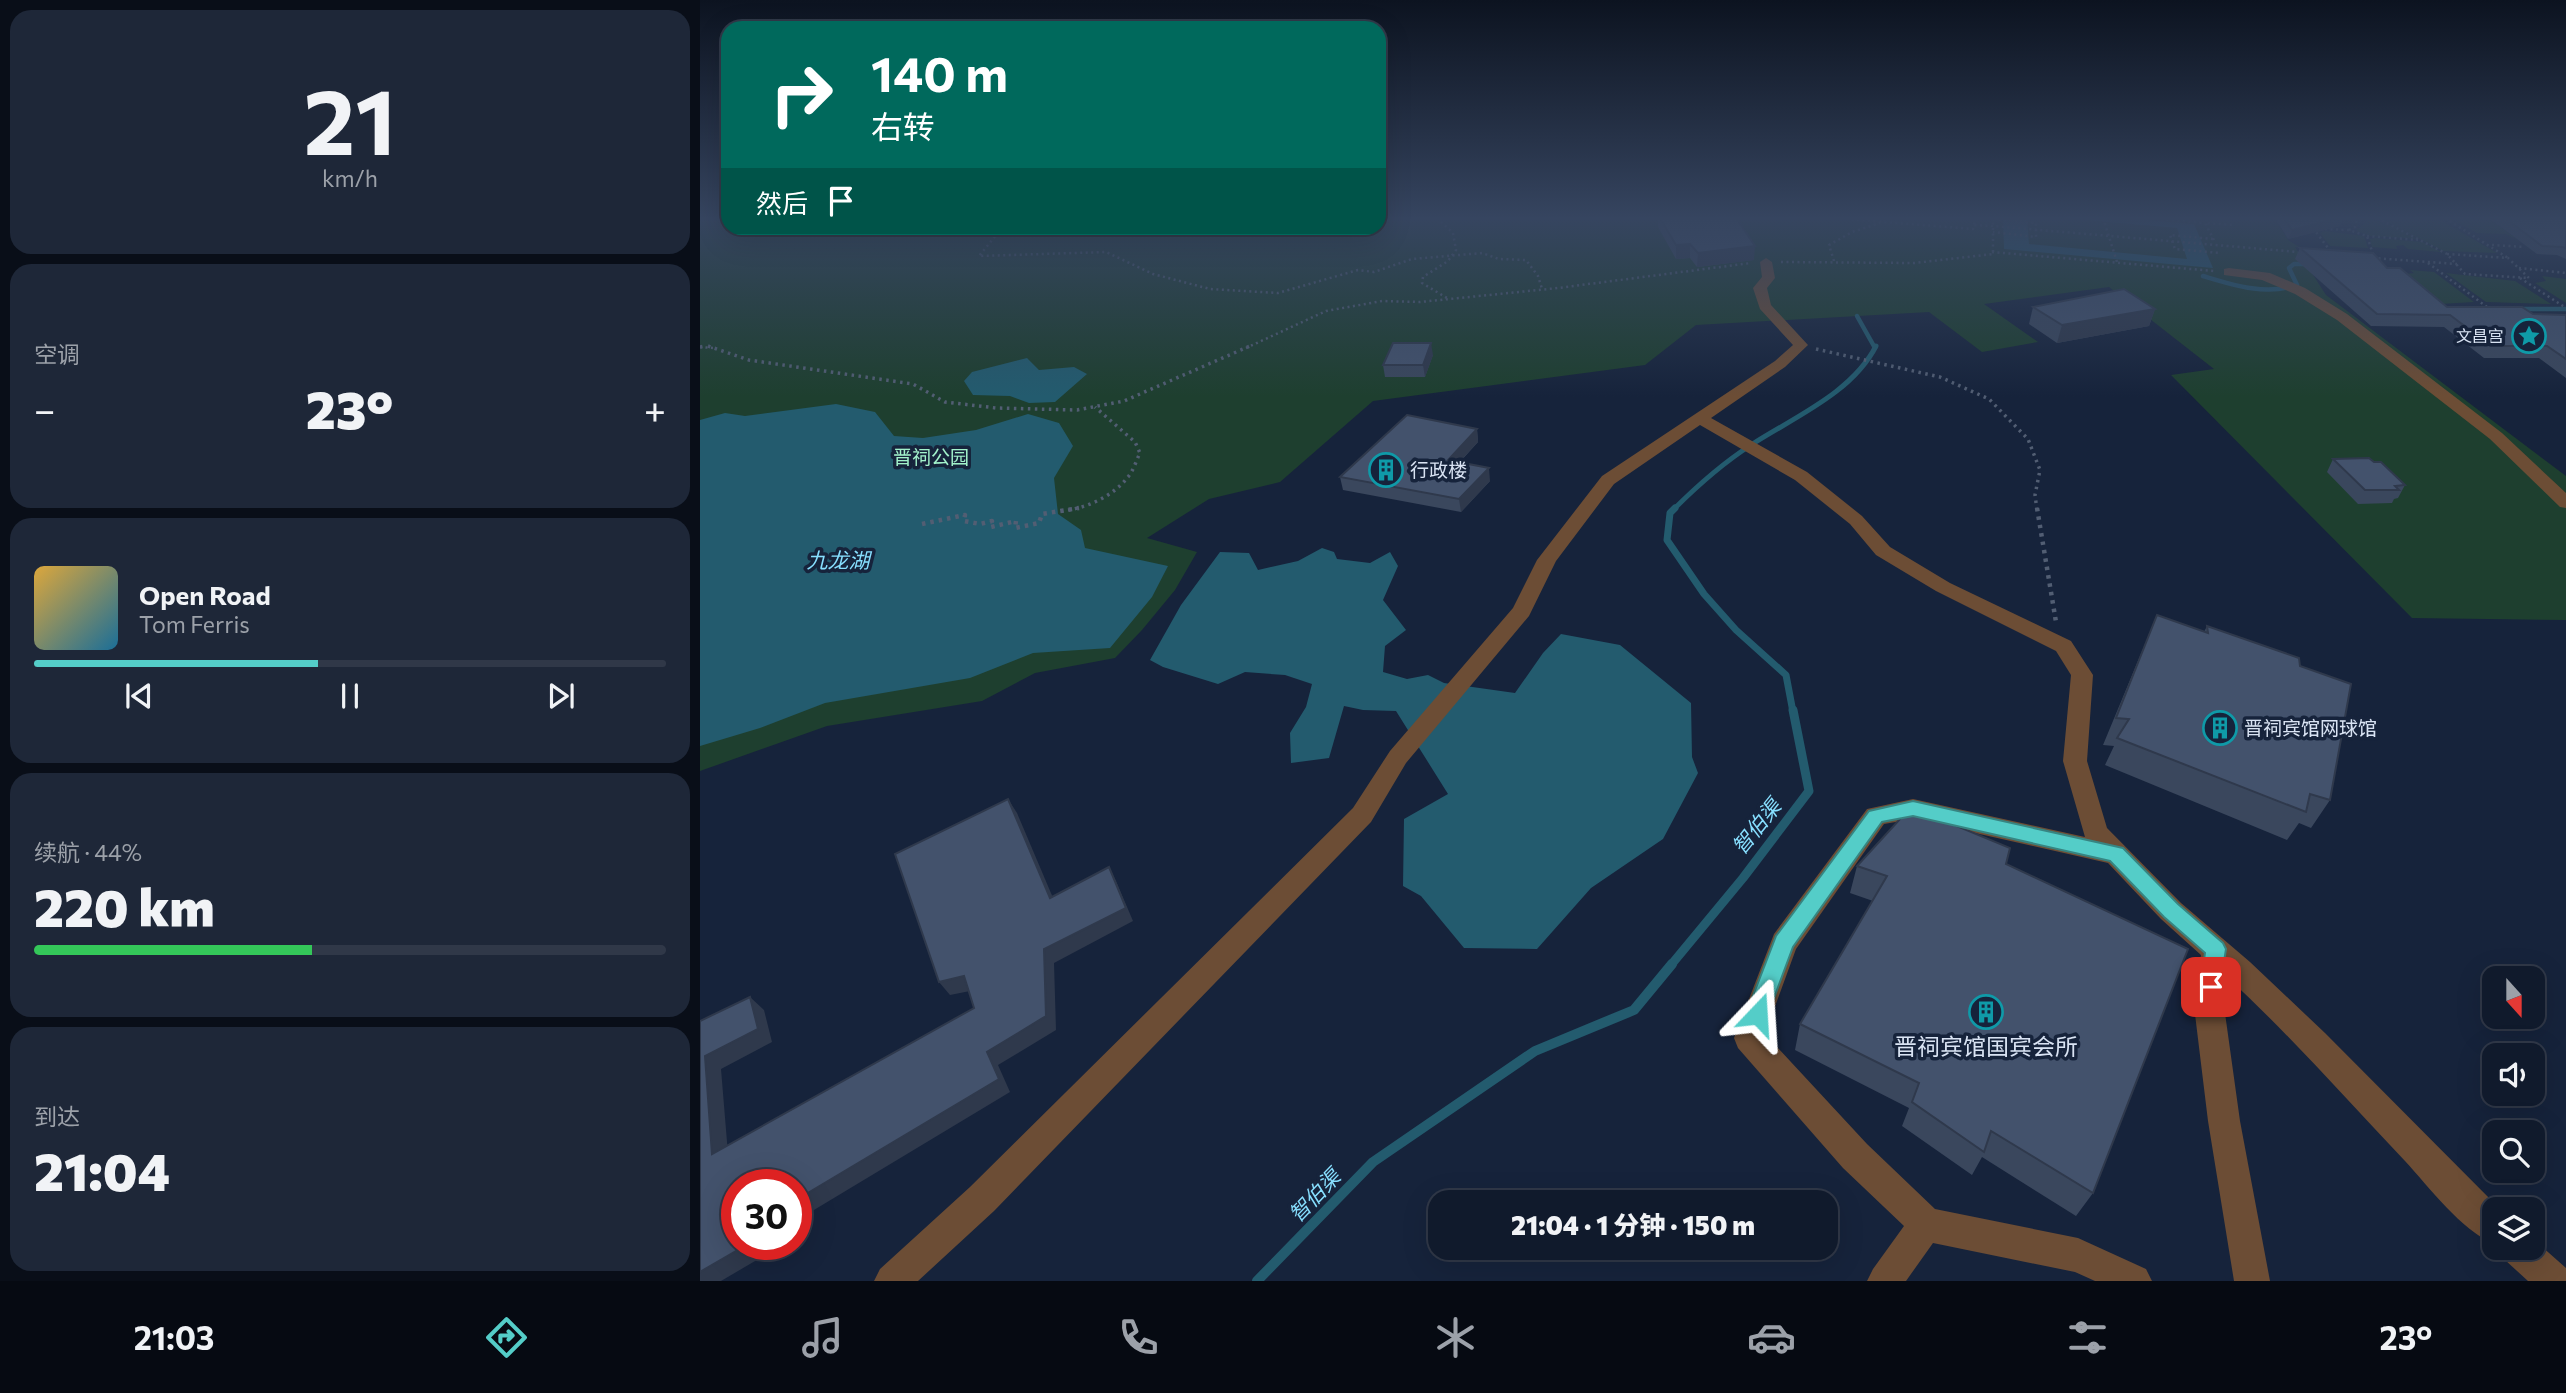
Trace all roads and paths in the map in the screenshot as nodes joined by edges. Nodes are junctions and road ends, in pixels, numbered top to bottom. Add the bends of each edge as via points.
1 (1167, 278) edge
2 (1330, 278) edge
3 (1423, 278) edge
4 (1539, 278) edge
5 (1635, 278) edge
6 (1769, 278) edge
7 (2269, 278) edge
8 (2448, 278) edge
9 (2520, 278) edge
10 (1542, 289) junction
11 (1447, 299) junction
12 (2565, 308) edge
13 (2495, 313) edge
14 (1801, 345) junction
15 (700, 347) edge
16 (1094, 407) junction
17 (1699, 418) junction
18 (2566, 503) edge
19 (922, 524) dead end
20 (2064, 646) junction
21 (2116, 854) junction
22 (2216, 949) junction
23 (2482, 1216) edge
24 (1926, 1224) junction
25 (2530, 1260) edge
26 (892, 1281) edge
27 (1885, 1281) edge
28 (2134, 1281) edge
29 (2252, 1281) edge
30 (2554, 1281) edge

1 - 2 path via 1210,289 1278,292
3 - 11 path via 1422,283
4 - 10 path
5 - 10 path
6 - 14 street via 1760,288 1765,306
7 - 18 street via 2342,317 2496,436
8 - 13 path
9 - 12 path
10 - 11 path
11 - 16 path via 1382,301 1326,310 1166,385
14 - 17 street
14 - 20 path via 1940,377 1989,399 2028,439 2040,470 2035,495 2054,617
15 - 16 path via 749,360 913,384 945,402 996,408
16 - 19 path via 1135,442 1140,453 1128,478 1104,497 1080,508 1042,514 1039,523 1015,527 1016,521 991,527 992,521 980,524 964,521 965,516
17 - 20 street via 1801,476 1856,520 1883,551 1943,587
17 - 26 street via 1608,480 1547,560 1522,611 1398,757 1362,815 982,1199
20 - 21 street via 2082,675 2075,761 2096,834
21 - 22 street
21 - 24 street via 1913,808 1876,816 1784,943 1749,1038 1855,1156
22 - 23 street
22 - 29 street via 2209,1006
24 - 27 street
24 - 28 street via 2078,1255
25 - 30 street

